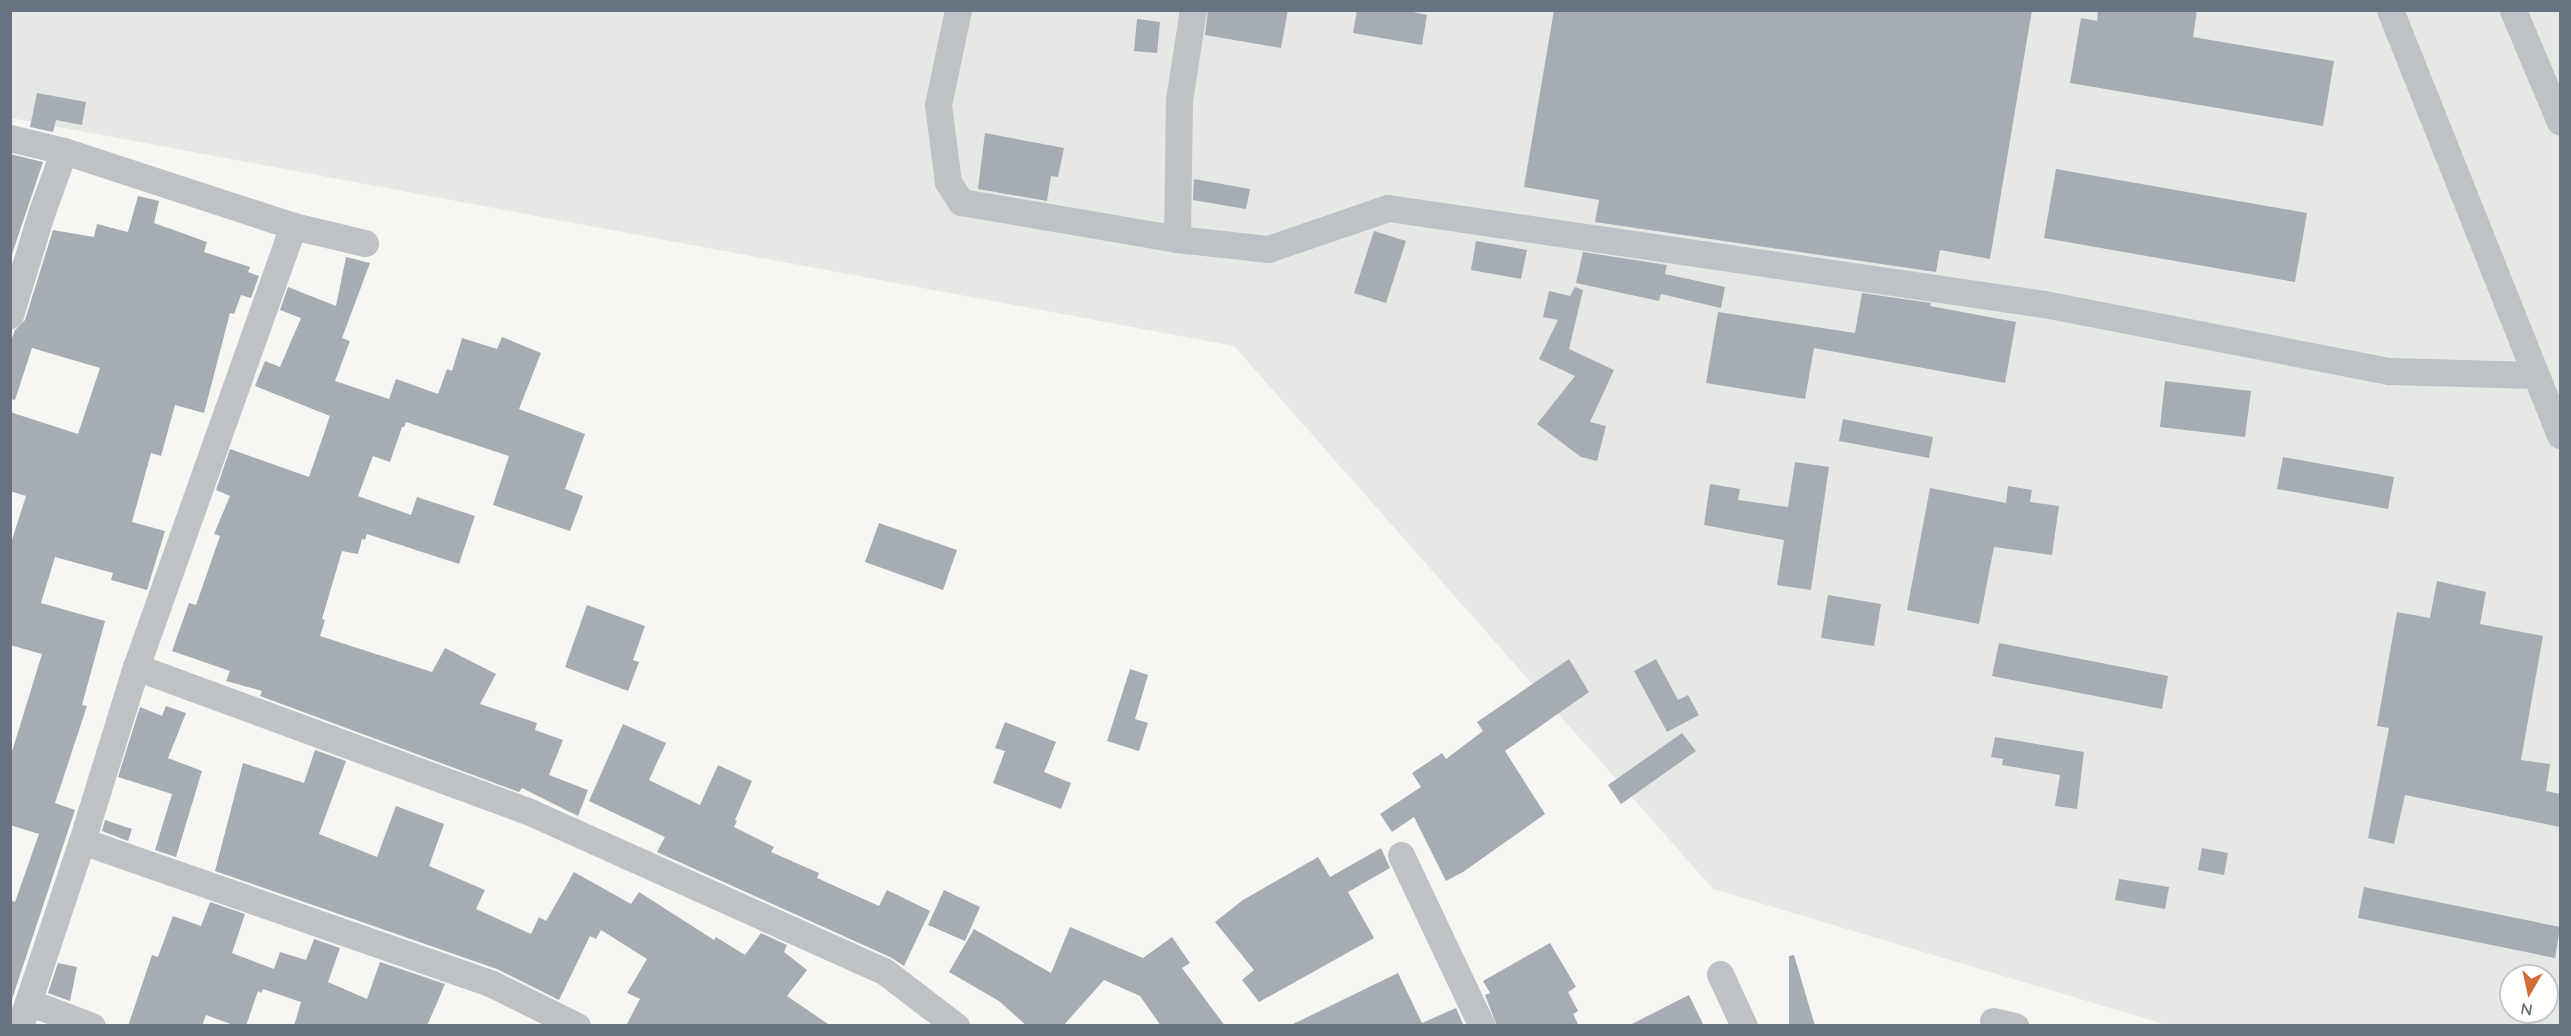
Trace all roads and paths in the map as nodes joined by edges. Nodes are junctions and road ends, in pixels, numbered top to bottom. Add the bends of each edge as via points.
1 (958, 10) edge
2 (1193, 10) edge
3 (2390, 10) edge
4 (2513, 10) edge
5 (2560, 122) edge
6 (10, 138) edge
7 (64, 151) junction
8 (293, 226) junction
9 (1177, 238) junction
10 (365, 243) dead end
11 (10, 315) edge
12 (2535, 375) junction
13 (2560, 435) edge
14 (136, 668) junction
15 (82, 841) junction
16 (1401, 855) dead end
17 (1720, 974) dead end
18 (24, 1014) edge
19 (92, 1026) edge
20 (577, 1026) edge
21 (956, 1026) edge
22 (1482, 1026) edge
23 (1744, 1026) edge

1 - 9 street via 938,105 948,182 961,202
2 - 9 street via 1179,100
3 - 12 street
4 - 5 street
6 - 7 street
7 - 8 street
7 - 11 street
8 - 10 street
8 - 14 street
9 - 12 street via 1268,249 1388,208 2044,304 2390,371
12 - 13 street
14 - 15 street
14 - 21 street via 531,813 884,971
15 - 18 street
15 - 20 street via 492,984
16 - 22 street
17 - 23 street
18 - 19 street

